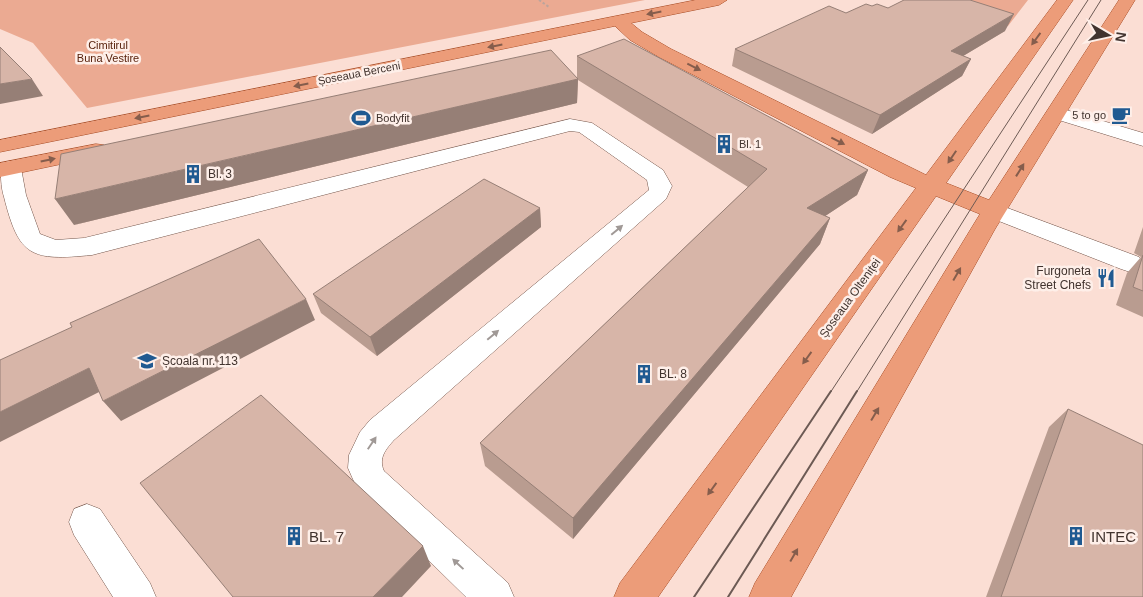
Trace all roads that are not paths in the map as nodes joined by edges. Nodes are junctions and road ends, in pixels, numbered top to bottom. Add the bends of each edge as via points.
1 (719, 0) edge
2 (1065, 0) edge
3 (1127, 0) edge
4 (618, 20) junction
5 (636, 36) junction
6 (611, 41) dead end
7 (1056, 113) junction
8 (1143, 140) edge
9 (116, 146) edge
10 (3, 161) edge
11 (931, 186) junction
12 (994, 211) junction
13 (1130, 263) dead end
14 (87, 522) dead end
15 (136, 597) edge
16 (494, 597) edge
17 (634, 597) edge
18 (769, 597) edge

1 -> 4 main road, Șoseaua Berceni
2 -> 11 main road, Șoseaua Olteniței
3 - 7 main road
4 - 5 main road
4 -> 10 main road, Șoseaua Berceni
5 - 6 main road
5 -> 11 main road
7 - 8 lane
12 -> 7 main road
10 -> 9 main road
16 -> 10 lane via 372,482 363,465 364,458 371,442 382,430 658,194 660,182 655,176 585,127 570,125 92,246 56,248 41,246 26,232
11 - 12 main road
11 -> 17 main road, Șoseaua Olteniței
12 - 13 lane
18 -> 12 main road
14 - 15 lane

